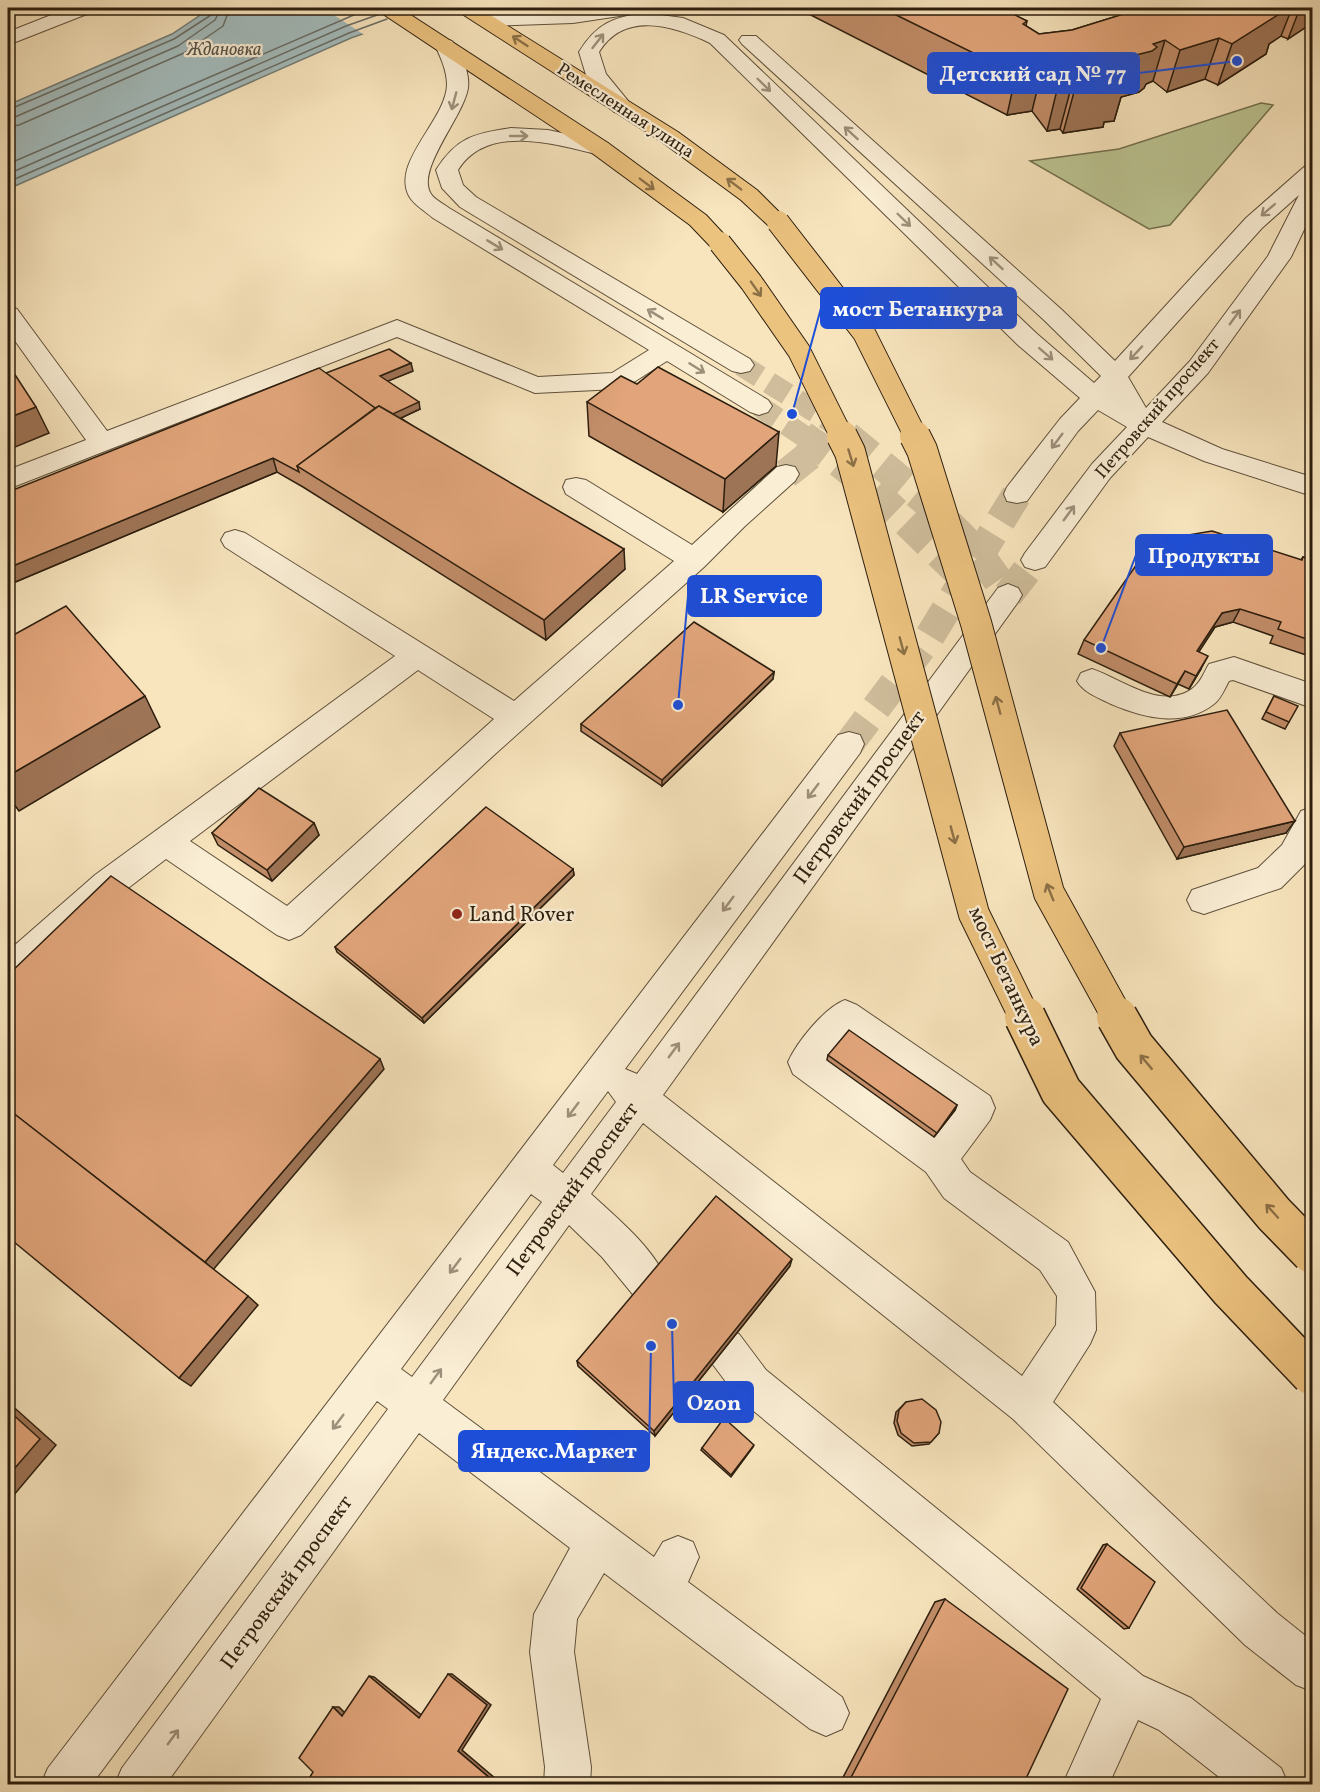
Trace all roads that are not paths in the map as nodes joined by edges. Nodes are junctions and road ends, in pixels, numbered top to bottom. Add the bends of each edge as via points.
1 (85, 8) edge
2 (387, 8) edge
3 (466, 8) edge
4 (641, 8) edge
5 (675, 8) edge
6 (487, 21) junction
7 (8, 39) edge
8 (445, 45) junction
9 (622, 107) junction
10 (600, 148) junction
11 (1312, 172) edge
12 (1312, 192) edge
13 (8, 314) edge
14 (668, 350) junction
15 (741, 365) tunnel mouth
16 (1115, 375) junction
17 (1095, 397) junction
18 (759, 406) tunnel mouth
19 (1142, 424) junction
20 (102, 443) junction
21 (786, 474) tunnel mouth
22 (8, 480) edge
23 (1312, 486) edge
24 (576, 487) dead end
25 (1017, 494) tunnel mouth
26 (235, 540) dead end
27 (694, 560) junction
28 (1035, 560) tunnel mouth
29 (1008, 595) dead end
30 (417, 655) junction
31 (1092, 681) dead end
32 (1312, 696) edge
33 (515, 717) junction
34 (849, 744) tunnel mouth
35 (1312, 820) edge
36 (167, 843) junction
37 (1204, 900) dead end
38 (8, 972) edge
39 (604, 1069) junction
40 (639, 1098) junction
41 (939, 1158) dead end
42 (528, 1170) junction
43 (567, 1197) junction
44 (1312, 1252) edge
45 (649, 1283) edge
46 (725, 1348) edge
47 (374, 1374) junction
48 (1312, 1375) edge
49 (415, 1405) junction
50 (1028, 1405) junction
51 (597, 1543) junction
52 (1312, 1669) edge
53 (1127, 1692) junction
54 (826, 1713) dead end
55 (64, 1785) edge
56 (138, 1785) edge
57 (567, 1785) edge
58 (1086, 1785) edge
59 (1265, 1785) edge

1 - 7 street
2 - 8 main road
3 - 6 main road, Ремесленная улица
4 - 6 street via 573,17
16 -> 5 street via 740,32 715,16
9 -> 6 main road, Ремесленная улица
8 - 10 main road
8 -> 14 street via 456,67 457,90 451,113 415,176 420,194 441,213
9 -> 17 street via 596,75 590,52 602,34 630,21 662,19 695,27 717,39 1027,339
44 -> 9 main road, Ремесленная улица, bridge via 1274,1214 1134,1047 1049,893 976,623 922,450 864,333 778,222 703,161
15 -> 10 street via 468,202 453,188 447,170 460,152 482,141 515,135 552,137
10 -> 48 main road, мост Бетанкура, bridge via 698,220 720,243 799,351 850,452 974,914 1061,1091 1231,1290
11 -> 16 street via 1254,223
19 -> 12 street, Петровский проспект via 1172,397 1213,348 1279,257
13 - 20 street
14 -> 18 street
14 - 20 street via 617,381 535,385 397,328
16 - 17 street
16 - 19 street
17 - 19 street
17 -> 25 street
19 - 23 street via 1213,455
28 -> 19 street, Петровский проспект via 1101,471
20 - 22 street
21 - 27 street
24 - 27 street
26 - 30 street
27 - 33 street
40 -> 29 street, Петровский проспект
30 - 33 street
30 - 36 street
31 - 32 street via 1138,704 1169,709 1205,695 1219,672 1234,668
33 - 36 street via 289,925
34 -> 39 street, Петровский проспект
35 - 37 street via 1293,855 1269,878
36 - 38 street via 107,885
39 - 40 street
39 -> 42 street, Петровский проспект
40 - 43 street, Петровский проспект
40 - 50 street
41 - 50 street via 957,1185 1054,1256 1076,1292 1076,1330
42 - 43 street
42 -> 47 street, Петровский проспект
43 - 45 street via 616,1244
49 -> 43 street, Петровский проспект
46 - 53 street via 752,1384
47 - 49 street
47 -> 55 street, Петровский проспект
49 - 51 street
56 -> 49 street, Петровский проспект
50 - 52 street via 1261,1629
51 - 54 street via 669,1573
51 - 57 street via 556,1614 552,1652 568,1767
53 - 58 street
53 - 59 street via 1175,1714

